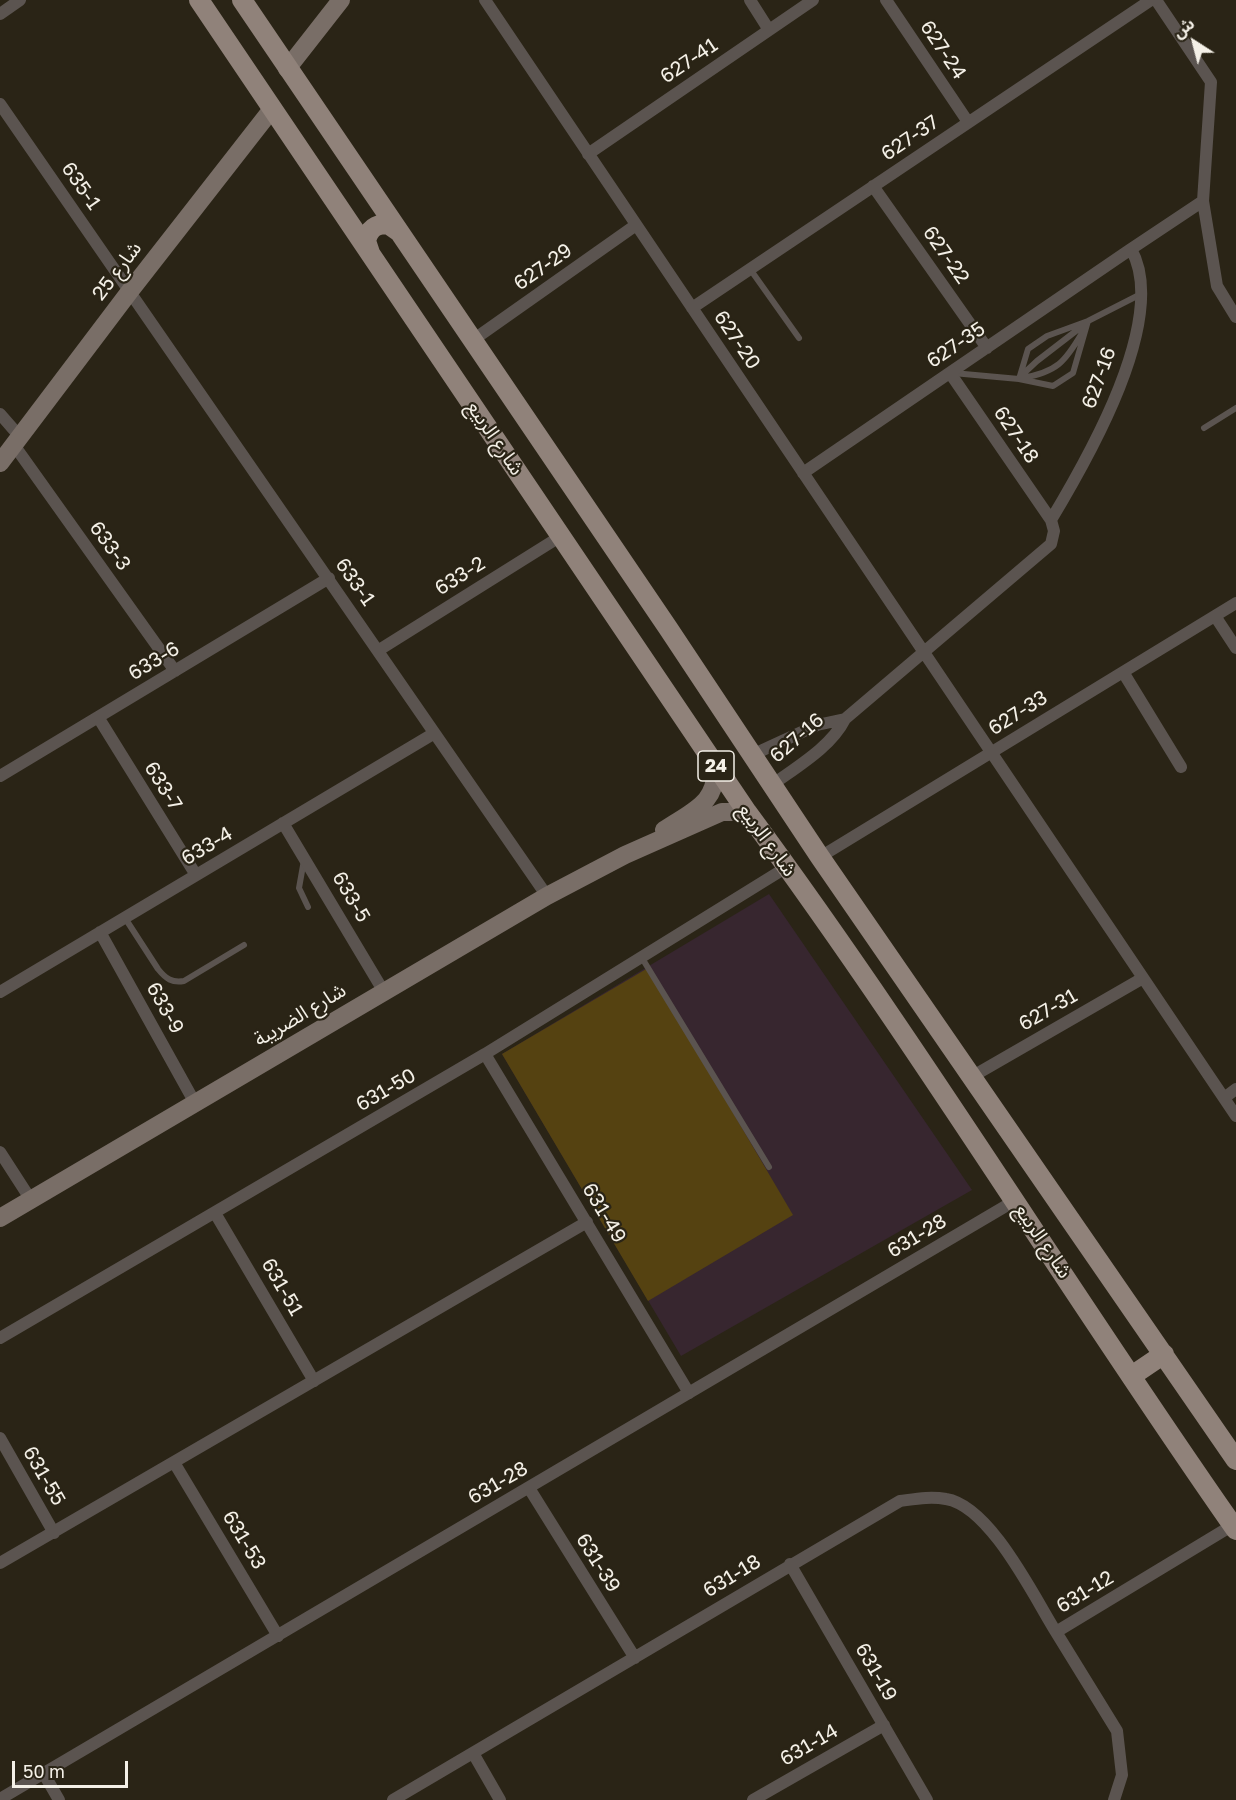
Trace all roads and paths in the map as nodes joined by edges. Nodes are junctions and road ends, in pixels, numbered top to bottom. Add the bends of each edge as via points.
1 (20, 0) edge
2 (199, 0) edge
3 (242, 0) edge
4 (341, 0) edge
5 (484, 0) edge
6 (750, 0) edge
7 (813, 0) edge
8 (886, 0) edge
9 (1151, 0) edge
10 (1156, 0) edge
11 (0, 14) edge
12 (770, 30) junction
13 (287, 69) junction
14 (0, 104) edge
15 (272, 109) junction
16 (968, 122) junction
17 (588, 154) junction
18 (362, 177) junction
19 (873, 186) junction
20 (333, 198) junction
21 (1203, 201) junction
22 (636, 225) junction
23 (398, 231) junction
24 (1131, 249) junction
25 (370, 253) junction
26 (749, 269) junction
27 (130, 291) junction
28 (1141, 294) junction
29 (692, 308) junction
30 (1236, 317) edge
31 (1088, 321) junction
32 (799, 338) dead end
33 (473, 340) junction
34 (987, 348) junction
35 (950, 373) junction
36 (1018, 379) junction
37 (1236, 408) edge
38 (0, 414) edge
39 (1204, 428) dead end
40 (17, 441) junction
41 (0, 463) edge
42 (803, 473) junction
43 (1051, 520) junction
44 (561, 536) junction
45 (329, 578) junction
46 (1236, 603) edge
47 (1215, 616) junction
48 (1236, 648) edge
49 (379, 650) junction
50 (924, 652) junction
51 (175, 671) junction
52 (1123, 672) junction
53 (98, 717) junction
54 (845, 719) junction
55 (434, 734) junction
56 (991, 752) junction
57 (752, 755) junction
58 (715, 765) junction
59 (1181, 766) dead end
60 (0, 776) edge
61 (772, 785) junction
62 (747, 812) junction
63 (283, 823) junction
64 (625, 855) junction
65 (305, 857) junction
66 (820, 857) junction
67 (787, 867) junction
68 (196, 875) junction
69 (547, 896) junction
70 (308, 907) dead end
71 (125, 918) junction
72 (100, 932) junction
73 (244, 945) dead end
74 (642, 958) junction
75 (1143, 978) junction
76 (0, 992) edge
77 (384, 992) junction
78 (485, 1054) junction
79 (973, 1076) junction
80 (1236, 1089) edge
81 (1224, 1098) junction
82 (195, 1103) junction
83 (1236, 1116) edge
84 (0, 1152) edge
85 (769, 1167) dead end
86 (31, 1200) junction
87 (1016, 1200) junction
88 (215, 1213) junction
89 (0, 1218) edge
90 (587, 1222) junction
91 (0, 1338) edge
92 (1164, 1354) junction
93 (1133, 1375) junction
94 (314, 1381) junction
95 (689, 1393) junction
96 (0, 1438) edge
97 (1236, 1460) edge
98 (175, 1464) junction
99 (529, 1488) junction
100 (1234, 1528) edge
101 (54, 1533) junction
102 (0, 1563) edge
103 (790, 1564) junction
104 (1056, 1632) junction
105 (278, 1636) junction
106 (635, 1658) junction
107 (884, 1725) junction
108 (472, 1753) junction
109 (44, 1774) junction
110 (0, 1799) edge
111 (58, 1800) edge
112 (393, 1800) edge
113 (500, 1800) edge
114 (753, 1800) edge
115 (927, 1800) edge
116 (1114, 1800) edge

1 - 11 street
2 - 15 main road, شارع الربيع / 24
3 - 13 main road, شارع الربيع / 24
4 - 13 street
5 - 17 street, 627-20
6 - 12 street
7 - 12 street, 627-41
8 - 16 street, 627-24
9 - 16 street, 627-37
10 - 21 street via 1211,82
12 - 17 street, 627-41
13 - 18 main road, شارع الربيع / 24
14 - 27 street, 635-1
15 - 20 main road, شارع الربيع / 24
15 - 27 street, شارع 25
16 - 19 street, 627-37
17 - 22 street, 627-20
18 - 20 main road via 364,188 357,201 347,204
18 - 23 main road, شارع الربيع / 24
19 - 26 street, 627-37
19 - 34 street, 627-22
20 - 25 main road, شارع الربيع / 24
21 - 24 street
21 - 30 street via 1216,286
22 - 29 street, 627-20
22 - 33 street, 627-29
23 - 25 main road via 388,224 375,226 366,241
23 - 33 main road, شارع الربيع / 24
24 - 28 street, 627-16 via 1141,274
24 - 34 street, 627-35
25 - 44 main road, شارع الربيع / 24
26 - 29 street, 627-37
26 - 32 lane
27 - 40 street, شارع 25
27 - 45 street, 633-1
28 - 31 lane
28 - 43 street, 627-16 via 1138,324 1121,384
29 - 42 street, 627-20
31 - 36 lane
31 - 36 lane via 1066,360 1044,374
31 - 36 lane via 1047,336 1028,349
31 - 36 lane via 1073,373 1053,386
33 - 57 main road, شارع الربيع / 24
34 - 35 street, 627-35
35 - 36 lane
35 - 42 street, 627-35
35 - 43 street, 627-18
37 - 39 lane
38 - 40 street, 633-3
40 - 41 street, شارع 25
40 - 51 street, 633-3
42 - 50 street, 627-20
43 - 50 street, 627-16 via 1054,531 1048,548
44 - 49 street, 633-2
44 - 58 main road, شارع الربيع / 24
45 - 49 street, 633-1
45 - 51 street, 633-6
46 - 47 street, 627-33
47 - 48 street
47 - 52 street, 627-33
49 - 55 street, 633-1
50 - 54 street, 627-16
50 - 56 street, 627-20
51 - 53 street, 633-6
52 - 56 street, 627-33
52 - 59 street
53 - 60 street, 633-6
53 - 68 street, 633-7
54 - 57 street, 627-16 via 817,725
54 - 61 street, 627-16 via 829,740
55 - 63 street, 633-4
55 - 69 street, 633-1
56 - 66 street, 627-33
56 - 75 street, 627-20
57 - 61 main road, شارع الربيع / 24
58 - 62 main road, شارع الربيع / 24
58 - 64 street, شارع الضريبة via 717,781 706,802
61 - 66 main road, شارع الربيع / 24
62 - 64 street, شارع الضريبة via 722,812
62 - 67 main road, شارع الربيع / 24
63 - 65 street, 633-5
63 - 68 street, 633-4
64 - 69 street, شارع الضريبة
65 - 70 lane via 299,888
65 - 77 street, 633-5
66 - 79 main road, شارع الربيع / 24
67 - 74 street, 631-50
67 - 87 main road, شارع الربيع / 24
68 - 71 street, 633-4
69 - 77 street, شارع الضريبة
71 - 72 street, 633-4
71 - 73 lane via 158,969 175,982 184,981
72 - 76 street, 633-4
72 - 82 street, 633-9
74 - 78 street, 631-50
74 - 85 lane
75 - 79 street, 627-31
75 - 81 street, 627-20
77 - 82 street, شارع الضريبة
78 - 88 street, 631-50
78 - 90 street, 631-49
79 - 92 main road, شارع الربيع / 24
80 - 81 street
81 - 83 street, 627-20
82 - 86 street, شارع الضريبة
84 - 86 street
86 - 89 street, شارع الضريبة
87 - 93 main road, شارع الربيع / 24
87 - 95 street, 631-28
88 - 91 street, 631-50
88 - 94 street, 631-51
90 - 94 street
90 - 95 street, 631-49
92 - 93 main road
92 - 97 main road, شارع الربيع / 24
93 - 100 main road, شارع الربيع / 24
94 - 98 street
95 - 99 street, 631-28
96 - 101 street, 631-55
98 - 101 street
98 - 105 street, 631-53
99 - 105 street, 631-28
99 - 106 street, 631-39
100 - 104 street, 631-12
101 - 102 street
103 - 104 street, 631-18 via 900,1501 948,1499 972,1510 988,1524
103 - 106 street, 631-18
103 - 107 street, 631-19
104 - 116 street, 631-12 via 1117,1731 1122,1775
105 - 109 street, 631-28
106 - 108 street, 631-18
107 - 114 street, 631-14
107 - 115 street, 631-19
108 - 112 street, 631-18
108 - 113 street
109 - 110 street, 631-28
109 - 111 street

